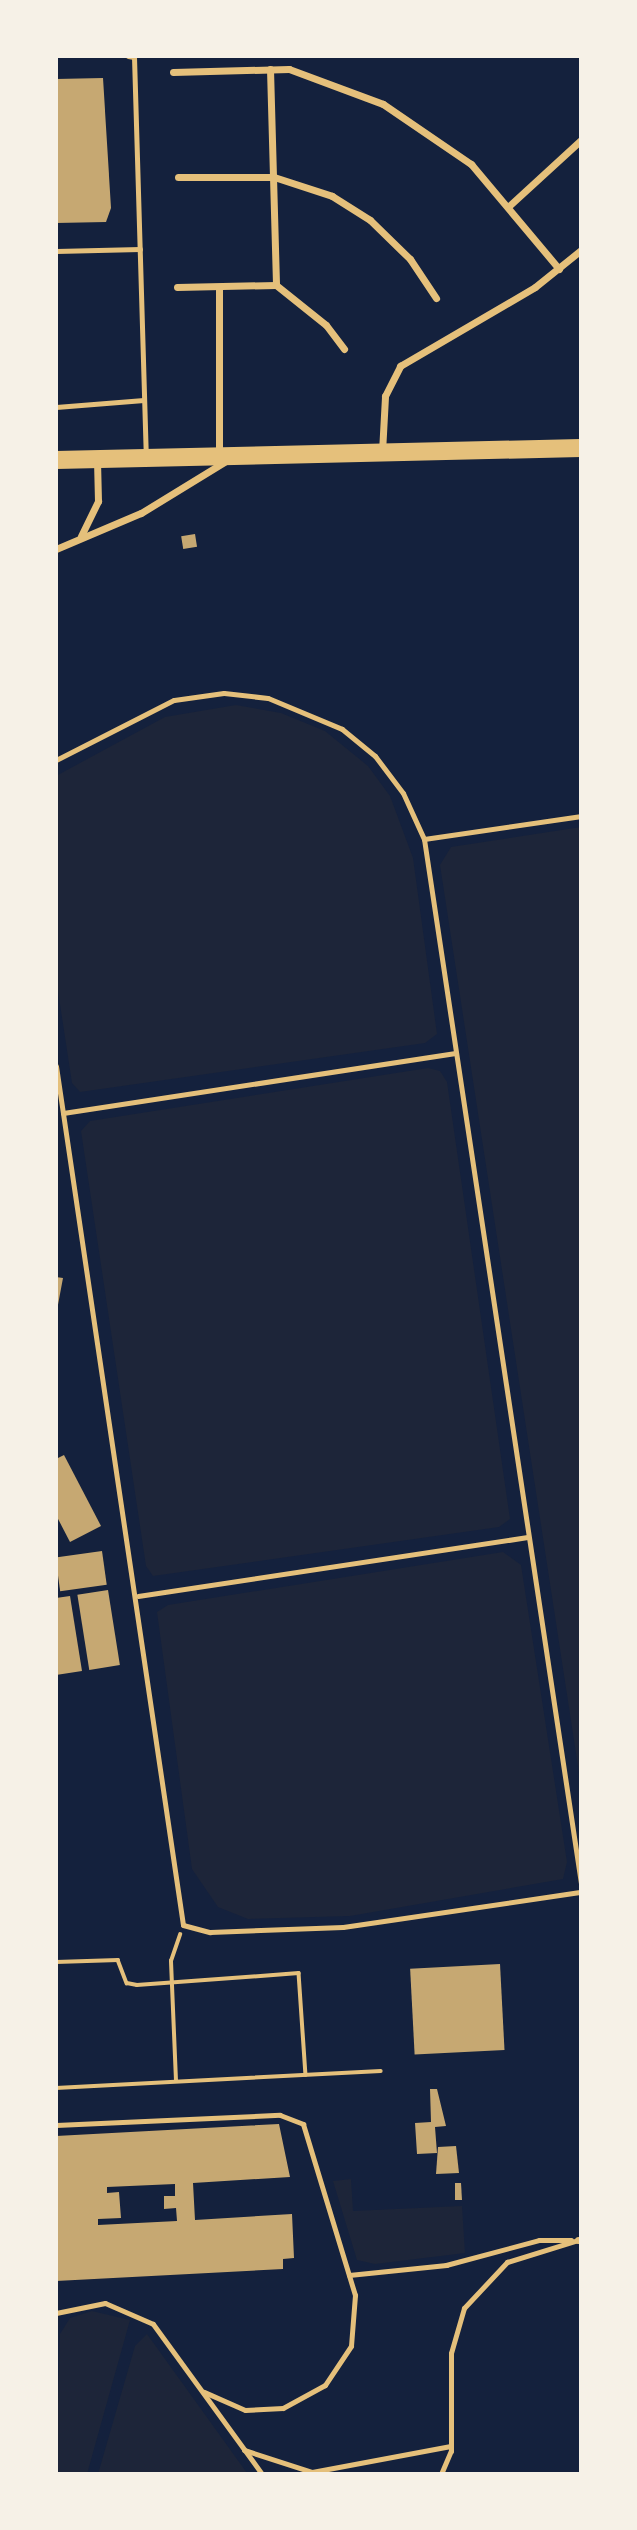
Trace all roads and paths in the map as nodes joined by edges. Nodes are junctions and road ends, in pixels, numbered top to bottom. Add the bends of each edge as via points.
1 (128, 56) edge
2 (270, 69) junction
3 (173, 72) dead end
4 (581, 140) edge
5 (178, 177) dead end
6 (274, 177) junction
7 (510, 205) junction
8 (140, 249) junction
9 (581, 250) edge
10 (56, 251) edge
11 (559, 269) junction
12 (276, 285) junction
13 (177, 287) dead end
14 (219, 287) junction
15 (436, 298) dead end
16 (344, 349) dead end
17 (144, 400) junction
18 (56, 407) edge
19 (581, 448) edge
20 (382, 453) junction
21 (227, 456) junction
22 (146, 457) junction
23 (97, 459) junction
24 (56, 460) edge
25 (80, 536) junction
26 (56, 549) edge
27 (56, 759) edge
28 (581, 816) edge
29 (424, 839) junction
30 (455, 1053) junction
31 (56, 1066) edge
32 (63, 1113) junction
33 (527, 1537) junction
34 (138, 1596) junction
35 (581, 1883) edge
36 (581, 1892) edge
37 (183, 1924) junction
38 (56, 1962) edge
39 (171, 1982) junction
40 (381, 2071) dead end
41 (306, 2075) junction
42 (176, 2081) junction
43 (56, 2088) edge
44 (56, 2126) edge
45 (579, 2240) edge
46 (349, 2275) junction
47 (56, 2313) edge
48 (204, 2392) junction
49 (451, 2446) junction
50 (244, 2450) junction
51 (262, 2474) edge
52 (441, 2474) edge

1 - 8 lane via 134,57
2 - 3 street
2 - 6 street
2 - 7 street via 319,77 411,118 454,149
4 - 7 street
5 - 6 street
6 - 12 street
6 - 15 street via 305,184 370,220 410,259
7 - 11 street
8 - 10 lane
8 - 17 lane
9 - 11 street
11 - 20 street via 400,366 385,396
12 - 14 street
12 - 16 street via 326,325
13 - 14 street
14 - 21 street
17 - 18 lane
17 - 22 lane
19 - 20 main road
20 - 21 main road
21 - 22 main road
21 - 25 street via 141,513
22 - 23 main road
23 - 24 main road
23 - 25 street via 98,501
25 - 26 street
27 - 29 lane via 174,700 224,693 268,698 342,729 376,756 403,793
28 - 29 lane
29 - 30 lane
30 - 32 lane
30 - 33 lane
31 - 32 lane
32 - 34 lane
33 - 34 lane
33 - 35 lane
34 - 37 lane
36 - 37 lane via 343,1927 209,1932
37 - 39 path via 171,1961
38 - 39 path via 118,1960 127,1983
39 - 41 path via 299,1973
39 - 42 path
40 - 41 path
41 - 42 path
42 - 43 path
44 - 46 lane via 280,2115 298,2120 313,2142
45 - 46 lane via 539,2240 466,2262
45 - 49 lane via 507,2262 464,2308 451,2353
46 - 48 lane via 356,2320 351,2347 316,2393 265,2411
47 - 48 lane via 105,2303 127,2309 153,2323
48 - 50 lane
49 - 50 lane via 312,2472
49 - 52 lane
50 - 51 lane

